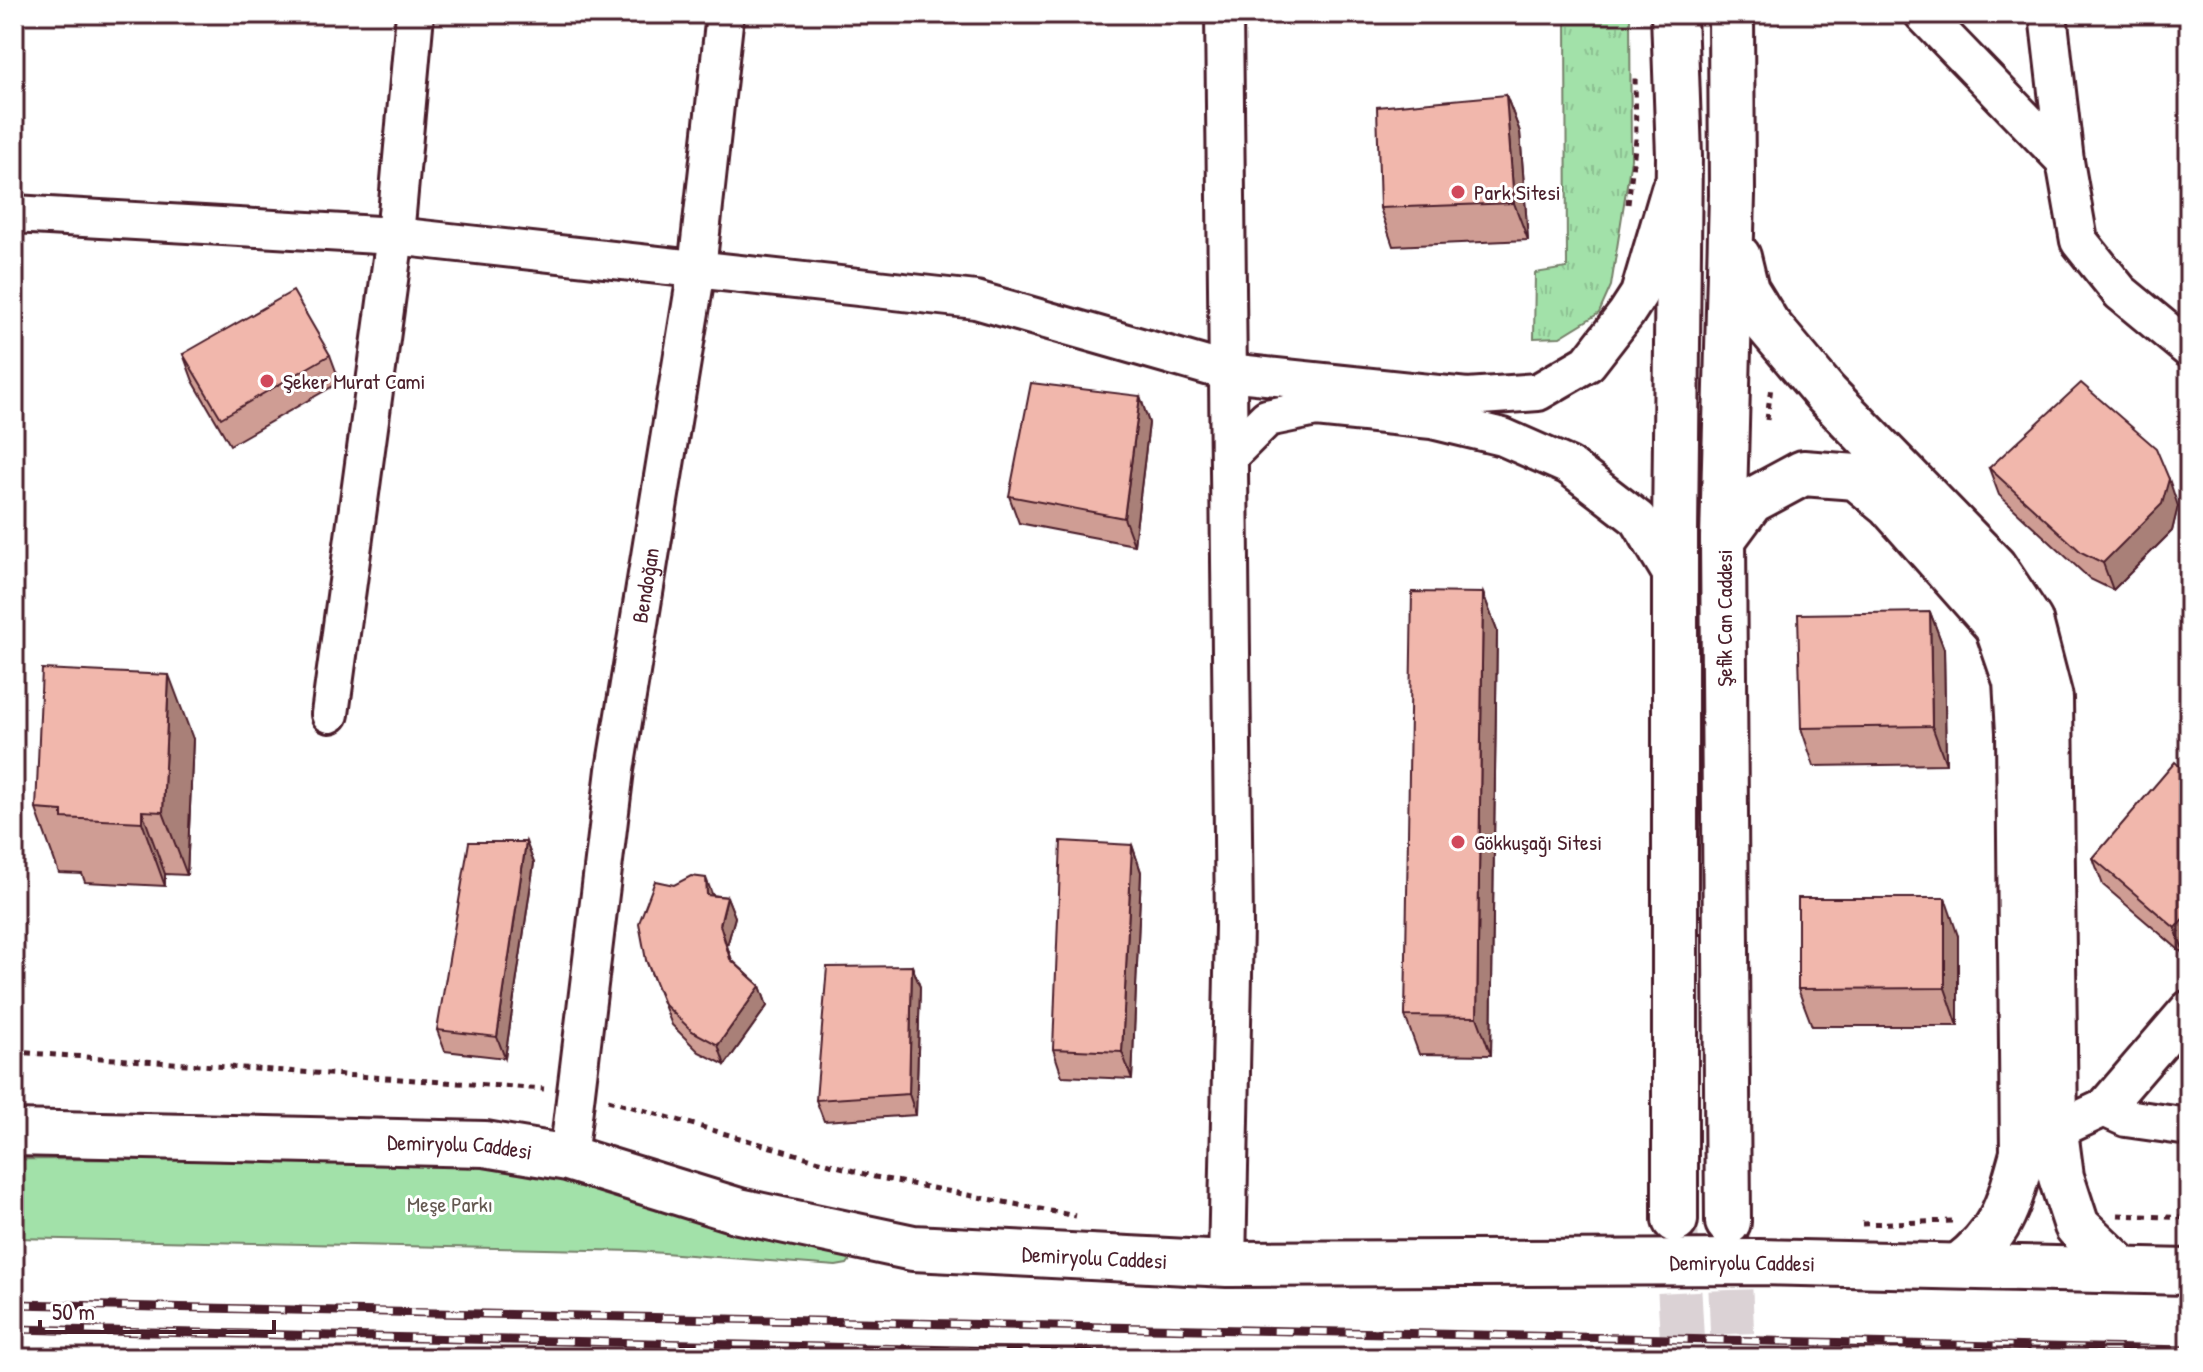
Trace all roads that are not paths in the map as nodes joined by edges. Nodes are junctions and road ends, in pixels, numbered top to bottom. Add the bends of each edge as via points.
1 (415, 14) edge
2 (725, 14) edge
3 (1224, 14) edge
4 (1674, 14) edge
5 (1731, 14) edge
6 (1923, 14) edge
7 (2048, 14) edge
8 (1679, 156) junction
9 (2065, 161) junction
10 (14, 214) edge
11 (1731, 226) junction
12 (395, 236) junction
13 (697, 269) junction
14 (2189, 349) edge
15 (1228, 372) junction
16 (1288, 378) junction
17 (1229, 456) junction
18 (1723, 539) junction
19 (1676, 582) junction
20 (330, 714) dead end
21 (2189, 1009) edge
22 (2104, 1108) junction
23 (2189, 1127) edge
24 (2055, 1131) junction
25 (14, 1133) edge
26 (568, 1158) junction
27 (1675, 1220) tunnel mouth
28 (1728, 1222) tunnel mouth
29 (1227, 1264) junction
30 (1959, 1266) junction
31 (2123, 1270) junction
32 (2189, 1272) edge

1 - 12 street
2 - 13 street, Bendoğan
3 - 15 street
4 - 8 main road
5 - 11 main road, Şefik Can Caddesi
6 - 9 street
7 - 9 street
8 - 16 street via 1639,294 1588,363 1538,392 1467,397
8 - 19 main road
9 - 14 street via 2079,241 2120,292
10 - 12 street
11 - 18 main road, Şefik Can Caddesi
11 - 24 main road via 1746,290 1767,324 1826,394 1994,567 2030,621 2050,698
12 - 13 street
12 - 20 street
13 - 15 street via 976,300
13 - 26 street, Bendoğan via 615,770
15 - 16 street
15 - 17 street
16 - 17 street via 1250,394 1236,421
17 - 19 street via 1267,418 1316,408 1432,420 1503,437 1569,466 1638,519
17 - 29 street via 1234,926
18 - 28 main road, Şefik Can Caddesi
18 - 30 main road via 1751,501 1803,473 1856,477 1889,504 1997,626 2016,681 2023,1153 2007,1210 1979,1251
19 - 27 main road
21 - 22 street
22 - 23 street via 2126,1118
22 - 24 street
24 - 31 main road via 2061,1177 2077,1226
25 - 26 main road, Demiryolu Caddesi via 485,1144
26 - 29 main road, Demiryolu Caddesi via 739,1211 913,1248
29 - 30 main road, Demiryolu Caddesi
30 - 31 main road, Demiryolu Caddesi
31 - 32 main road, Demiryolu Caddesi

